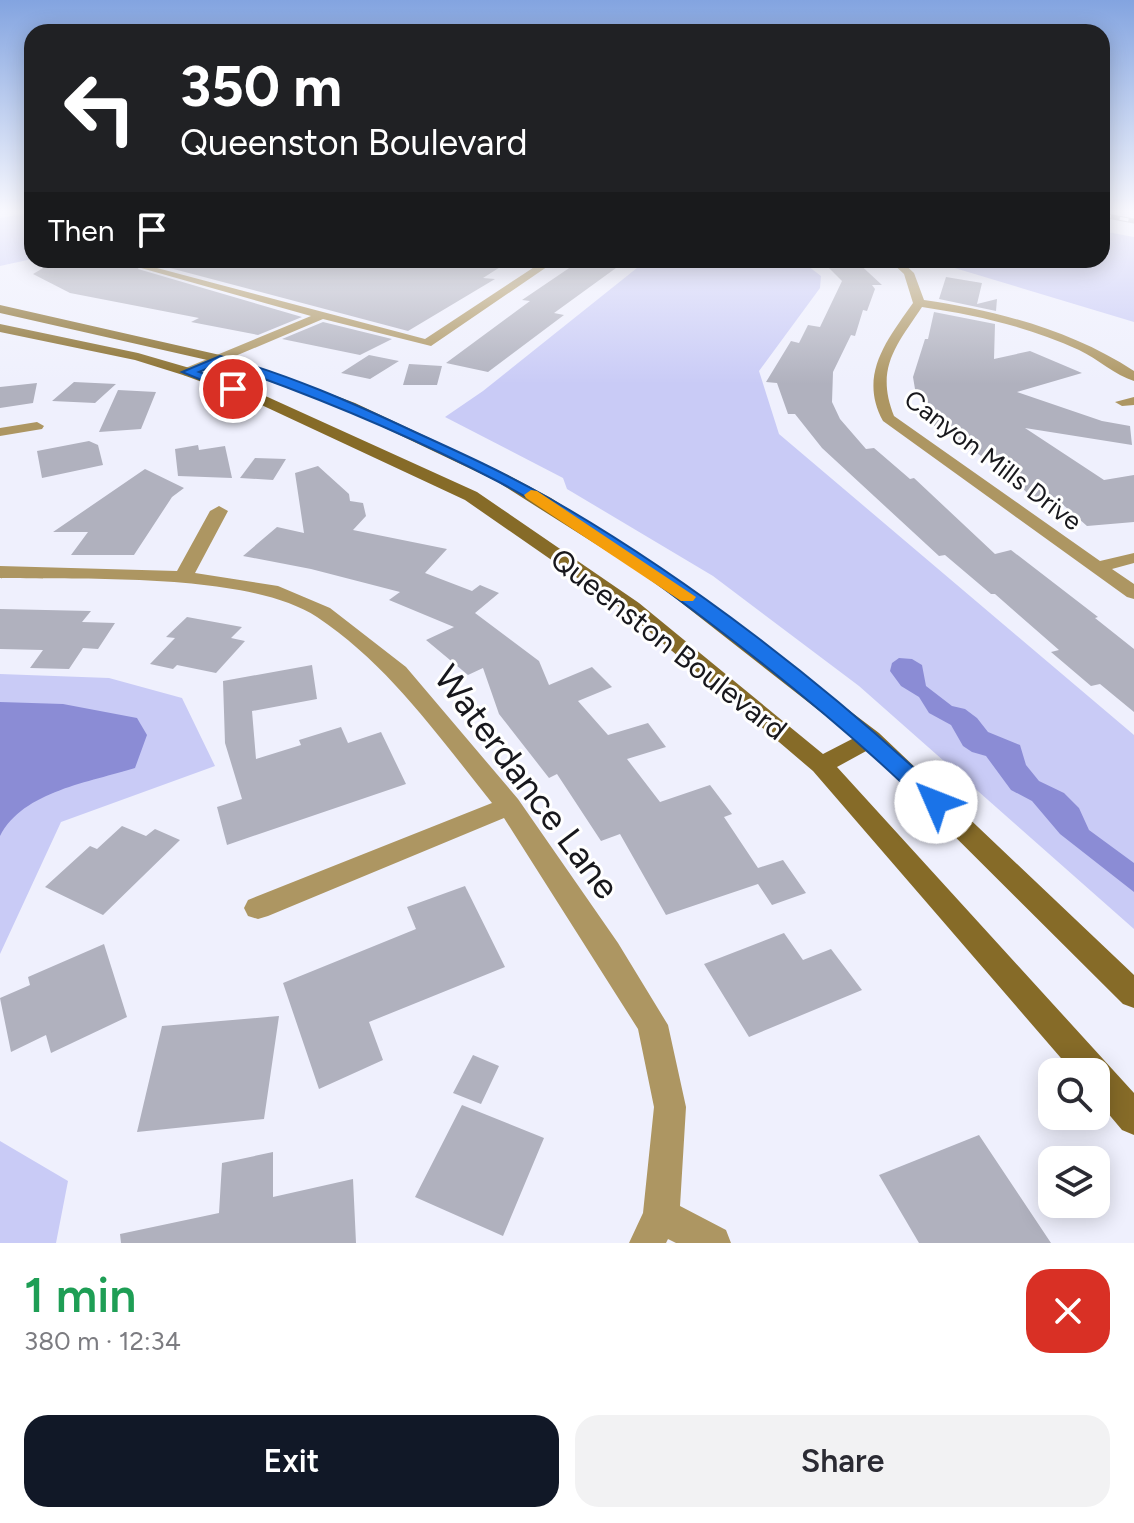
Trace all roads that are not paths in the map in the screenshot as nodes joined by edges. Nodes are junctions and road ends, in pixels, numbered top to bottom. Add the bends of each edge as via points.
1 (146, 268) edge
2 (540, 268) edge
3 (903, 268) edge
4 (919, 303) junction
5 (0, 309) edge
6 (320, 316) junction
7 (0, 328) edge
8 (220, 359) junction
9 (188, 372) junction
10 (1134, 377) edge
11 (37, 426) dead end
12 (0, 432) edge
13 (502, 478) junction
14 (471, 496) junction
15 (219, 511) dead end
16 (1134, 558) edge
17 (1097, 567) junction
18 (0, 572) edge
19 (183, 577) junction
20 (1134, 593) edge
21 (871, 739) junction
22 (821, 765) junction
23 (509, 806) junction
24 (258, 908) dead end
25 (1134, 995) edge
26 (1082, 1058) edge
27 (1110, 1090) edge
28 (1134, 1118) edge
29 (654, 1230) edge
30 (713, 1243) edge

1 - 6 street
2 - 6 street via 427,343
3 - 4 street
4 - 10 street via 993,316 1099,354
4 - 17 street, Canyon Mills Drive via 876,378 877,397 888,418
5 - 8 main road, Queenston Boulevard
6 - 8 street
7 - 9 main road, Queenston Boulevard
8 - 9 street
8 - 13 main road, Queenston Boulevard via 350,406
9 - 14 main road, Queenston Boulevard via 256,397
11 - 12 street
13 - 14 main road
13 - 21 main road, Queenston Boulevard via 658,575
14 - 22 main road, Queenston Boulevard via 632,607
15 - 19 street
16 - 17 street
17 - 20 street, Canyon Mills Drive
18 - 19 street, Waterdance Lane
19 - 23 street, Waterdance Lane via 271,590 323,612 398,672
21 - 22 main road
21 - 25 main road, Queenston Boulevard
22 - 26 main road, Queenston Boulevard
23 - 24 street
23 - 29 street, Waterdance Lane via 653,1025 670,1107
27 - 28 main road, Queenston Boulevard
29 - 30 street

